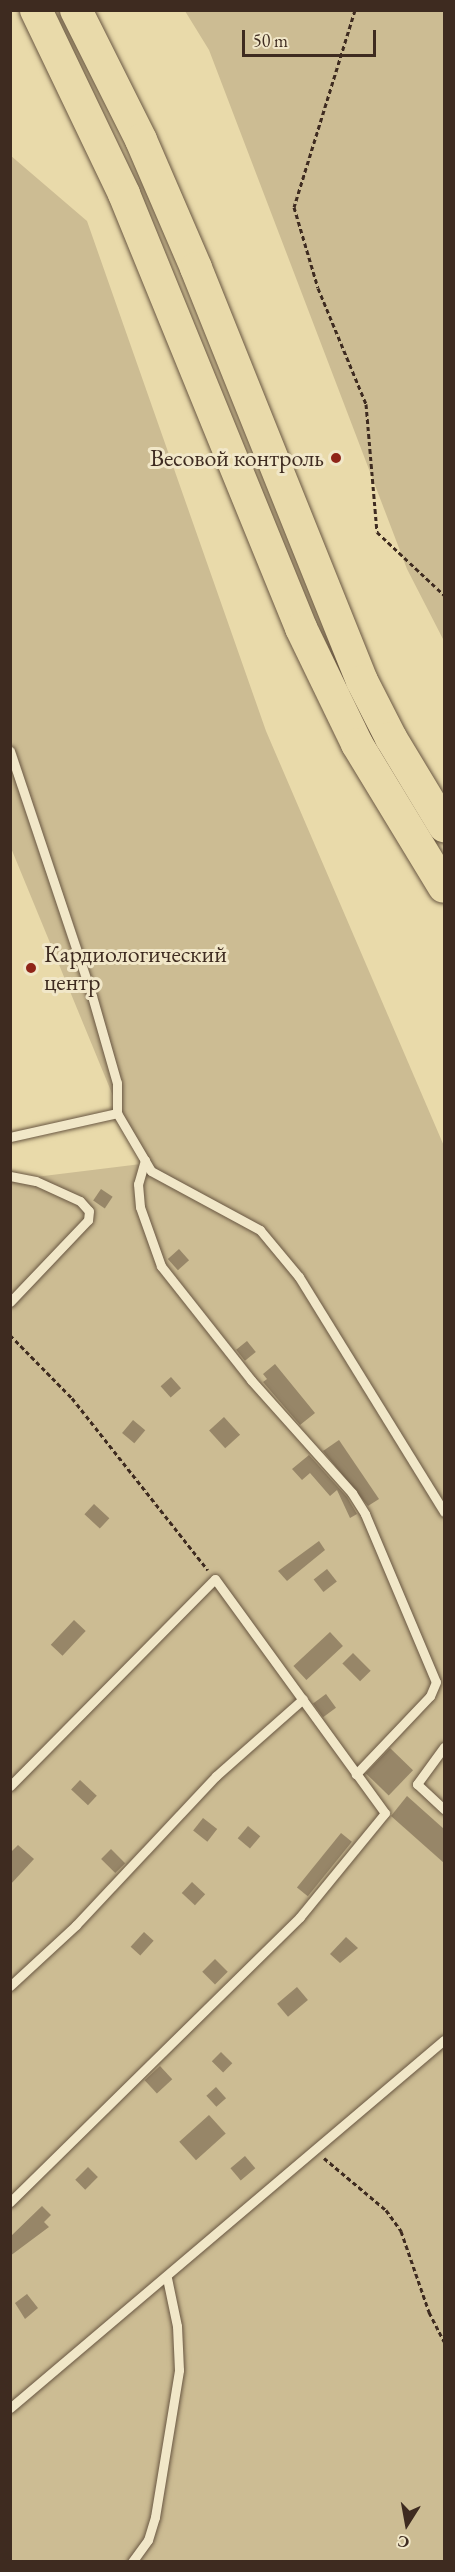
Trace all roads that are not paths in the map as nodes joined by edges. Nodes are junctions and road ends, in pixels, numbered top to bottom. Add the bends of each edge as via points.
1 (36, 10) edge
2 (76, 10) edge
3 (10, 751) edge
4 (444, 826) edge
5 (444, 887) edge
6 (117, 1113) junction
7 (10, 1137) edge
8 (145, 1160) junction
9 (10, 1176) edge
10 (10, 1302) edge
11 (444, 1512) edge
12 (303, 1699) junction
13 (444, 1747) edge
14 (356, 1774) junction
15 (10, 1786) edge
16 (444, 1809) edge
17 (10, 1986) edge
18 (444, 2040) edge
19 (10, 2202) edge
20 (166, 2278) junction
21 (10, 2408) edge
22 (132, 2562) edge

1 - 5 highway via 124,194 301,628 357,744
2 - 4 highway via 141,140 196,268 362,681
3 - 6 lane via 92,996 117,1083
6 - 7 lane
6 - 8 lane
8 - 11 lane via 151,1171 171,1184 260,1230 299,1277
8 - 14 lane via 138,1184 140,1207 161,1266 251,1380 352,1493 365,1514 436,1682 430,1696
9 - 10 lane via 36,1181 80,1201 88,1211 88,1220
12 - 14 lane
12 - 15 lane via 215,1580
12 - 17 lane via 216,1776 76,1925
13 - 16 lane via 417,1784
14 - 19 lane via 385,1813 332,1881
18 - 20 lane
20 - 21 lane
20 - 22 lane via 177,2326 179,2370 162,2451 154,2517 148,2540

